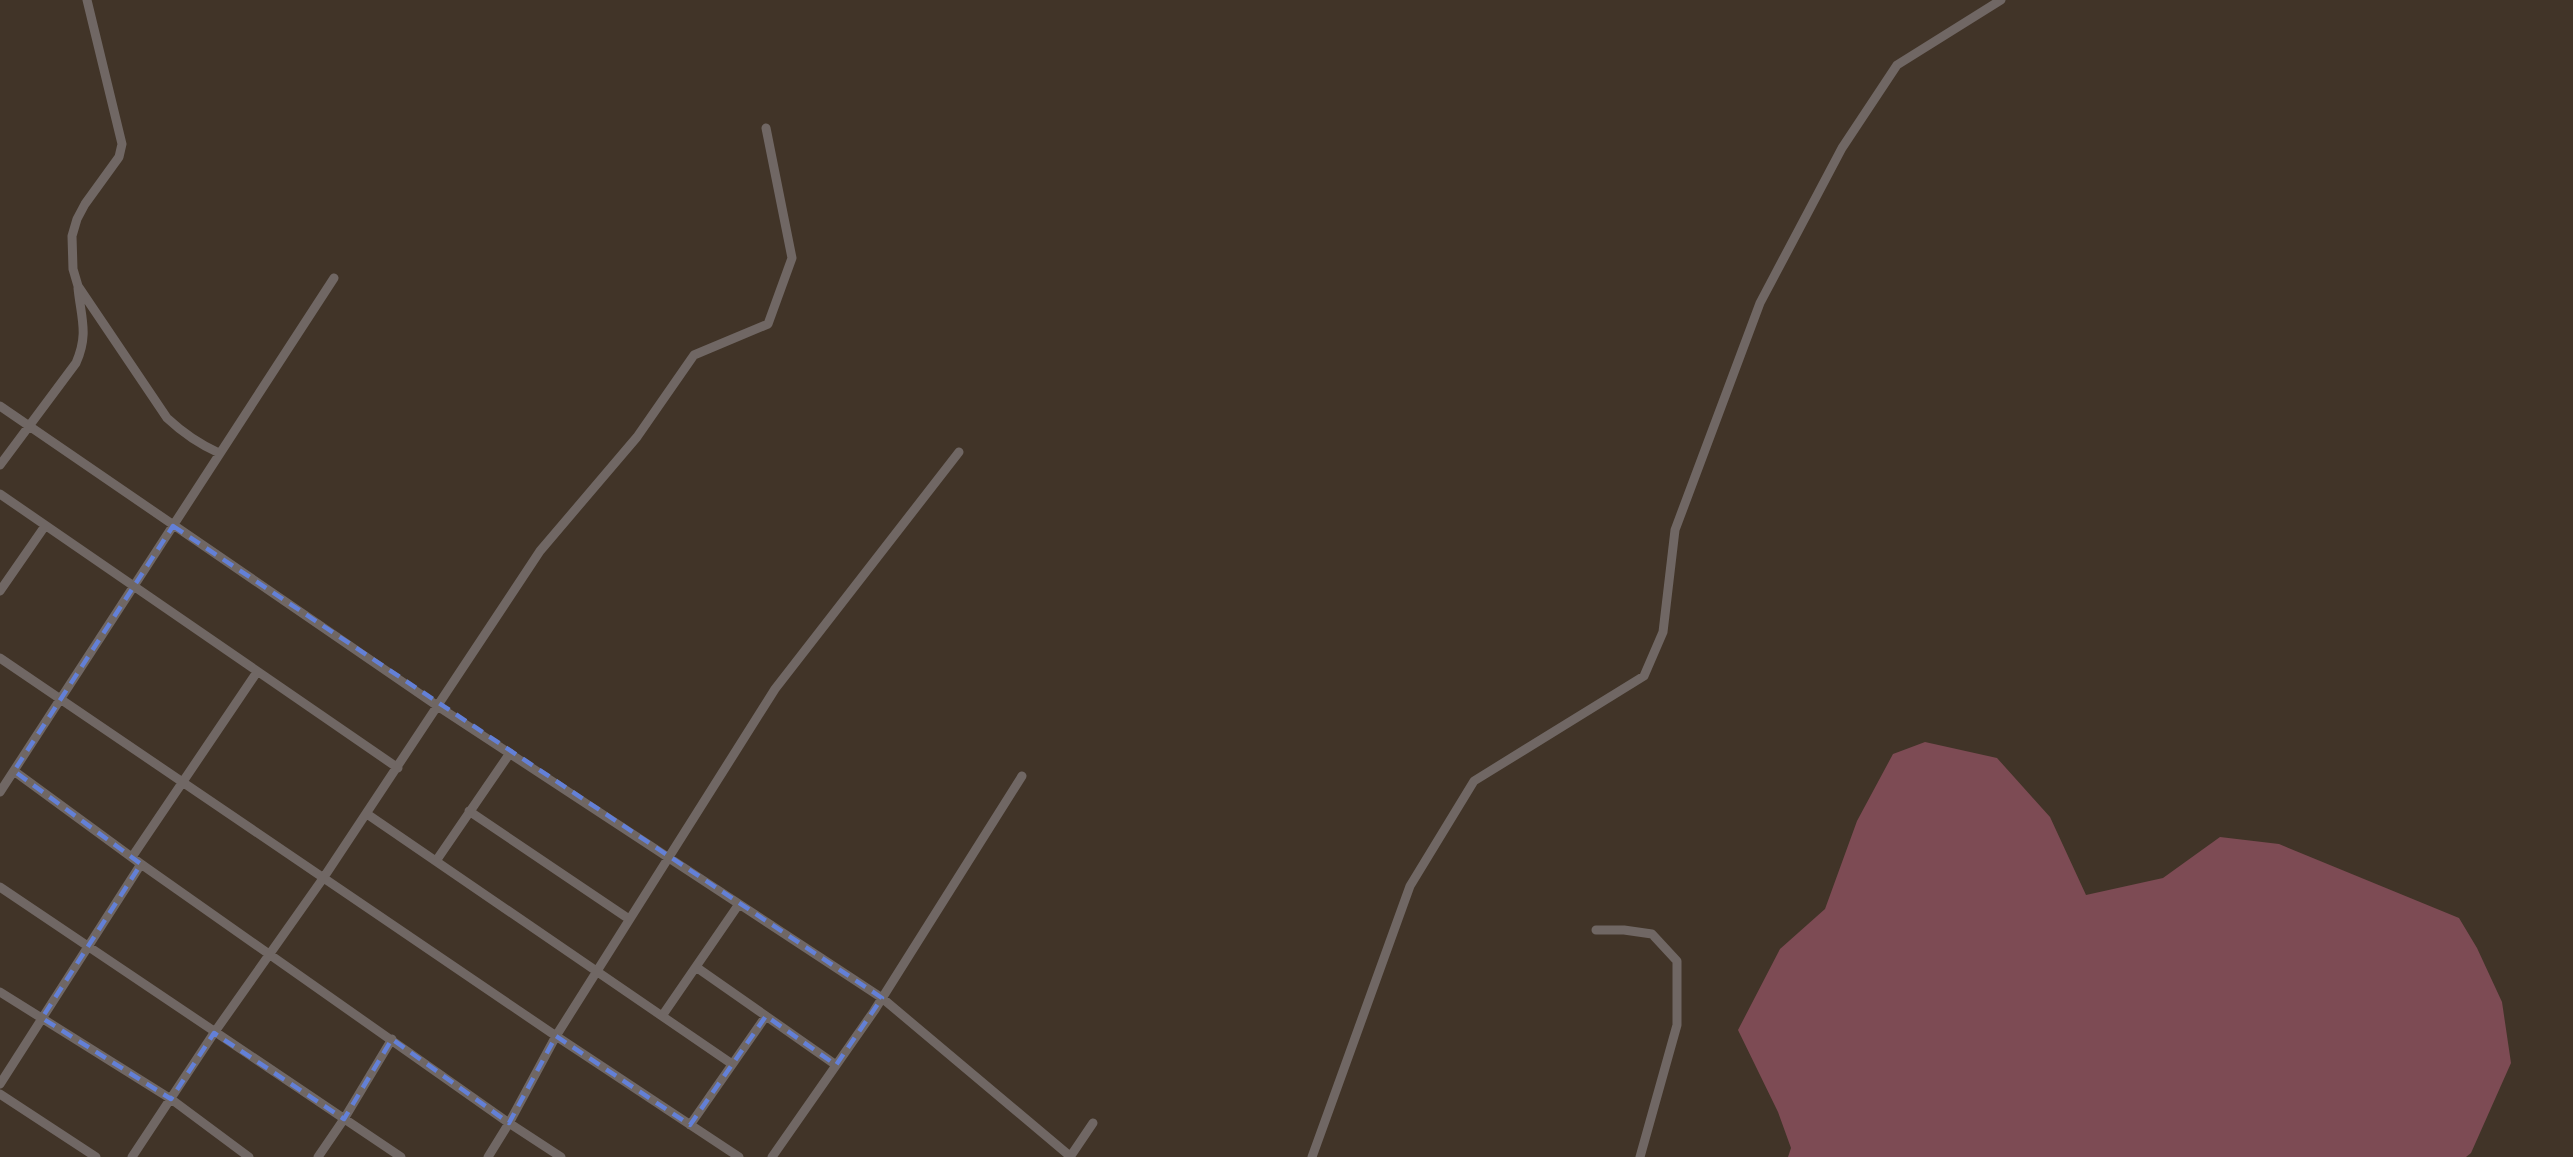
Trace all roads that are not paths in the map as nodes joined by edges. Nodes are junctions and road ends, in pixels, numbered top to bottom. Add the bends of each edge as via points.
1 (87, 0) edge
2 (2001, 0) edge
3 (766, 128) dead end
4 (334, 278) dead end
5 (78, 286) junction
6 (0, 406) edge
7 (29, 426) junction
8 (958, 452) dead end
9 (219, 453) junction
10 (0, 465) edge
11 (0, 495) edge
12 (45, 526) junction
13 (173, 526) junction
14 (133, 587) junction
15 (0, 591) edge
16 (0, 658) edge
17 (257, 672) junction
18 (60, 699) junction
19 (439, 707) junction
20 (510, 753) junction
21 (398, 768) junction
22 (14, 771) junction
23 (1022, 776) dead end
24 (183, 782) junction
25 (0, 792) edge
26 (469, 811) junction
27 (367, 814) junction
28 (132, 857) junction
29 (668, 857) junction
30 (436, 861) junction
31 (141, 864) junction
32 (324, 877) junction
33 (0, 887) edge
34 (739, 904) junction
35 (629, 919) junction
36 (1596, 930) dead end
37 (88, 947) junction
38 (272, 954) junction
39 (696, 967) junction
40 (596, 971) junction
41 (0, 992) edge
42 (882, 998) junction
43 (662, 1016) junction
44 (766, 1016) junction
45 (42, 1018) junction
46 (214, 1033) junction
47 (556, 1036) junction
48 (392, 1039) junction
49 (732, 1064) junction
50 (836, 1065) junction
51 (0, 1084) edge
52 (0, 1094) edge
53 (171, 1099) junction
54 (344, 1119) junction
55 (509, 1123) junction
56 (1093, 1123) dead end
57 (690, 1125) junction
58 (96, 1157) edge
59 (132, 1157) edge
60 (249, 1157) edge
61 (318, 1157) edge
62 (401, 1157) edge
63 (488, 1157) edge
64 (561, 1157) edge
65 (739, 1157) edge
66 (772, 1157) edge
67 (1070, 1157) edge
68 (1312, 1157) edge
69 (1640, 1157) edge

1 - 5 street via 122,144 119,157 77,219 71,253
2 - 68 street via 1897,65 1842,148 1760,303 1675,530 1664,632 1644,676 1474,781 1410,886
3 - 19 street via 792,258 768,324 694,355 637,437 540,551
4 - 9 street
5 - 7 street via 85,330 81,352
5 - 9 street via 167,417 191,439
6 - 7 street
7 - 10 street
7 - 13 street
8 - 29 street via 775,689
9 - 13 street
11 - 12 street
12 - 14 street
12 - 15 street
13 - 14 street
13 - 19 street
14 - 17 street
14 - 18 street
16 - 18 street
17 - 21 street
17 - 24 street
18 - 22 street
18 - 24 street
19 - 20 street
19 - 21 street
20 - 26 street
20 - 29 street
21 - 27 street
22 - 25 street
22 - 28 street
23 - 42 street
24 - 28 street
24 - 32 street
26 - 30 street
26 - 35 street
27 - 30 street
27 - 32 street
28 - 31 street
29 - 34 street
29 - 35 street
30 - 40 street
31 - 37 street
31 - 38 street
32 - 38 street
32 - 47 street
33 - 37 street
34 - 39 street
34 - 42 street
35 - 40 street
36 - 69 street via 1652,934 1677,961 1677,1025
37 - 45 street
37 - 46 street
38 - 46 street
38 - 48 street
39 - 43 street
39 - 44 street
40 - 43 street
40 - 47 street
41 - 45 street
42 - 50 street
42 - 67 street
43 - 49 street
44 - 49 street
44 - 50 street
45 - 51 street
45 - 53 street
46 - 53 street
46 - 54 street
47 - 55 street
47 - 57 street
48 - 54 street
48 - 55 street
49 - 57 street
50 - 66 street
52 - 58 street
53 - 59 street
53 - 60 street
54 - 61 street
54 - 62 street
55 - 63 street
55 - 64 street
56 - 67 street
57 - 65 street

